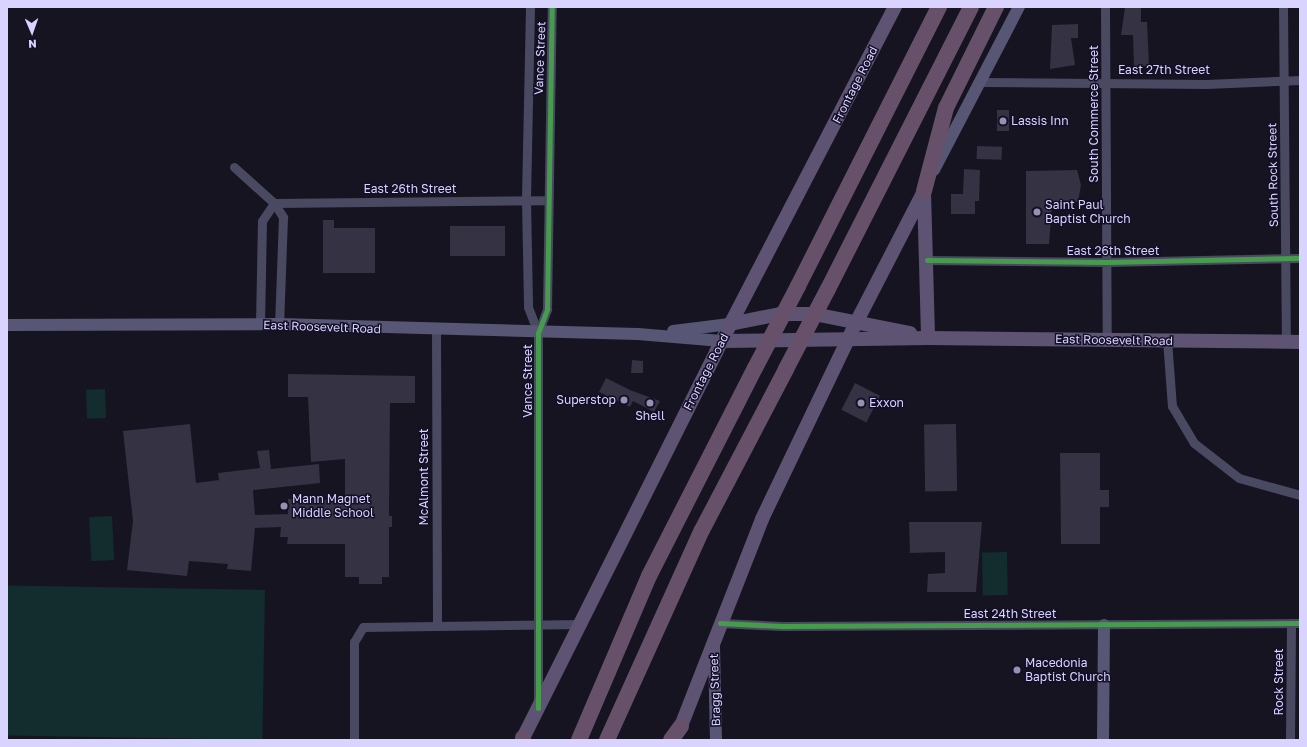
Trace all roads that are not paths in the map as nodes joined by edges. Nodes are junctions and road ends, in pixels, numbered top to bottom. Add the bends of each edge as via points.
1 (530, 7) edge
2 (552, 7) edge
3 (895, 7) edge
4 (939, 7) edge
5 (971, 7) edge
6 (996, 7) edge
7 (1018, 7) edge
8 (1105, 7) edge
9 (1283, 7) edge
10 (1284, 80) junction
11 (1300, 80) edge
12 (981, 82) junction
13 (1106, 82) junction
14 (234, 167) dead end
15 (924, 191) junction
16 (526, 200) junction
17 (546, 200) junction
18 (274, 203) junction
19 (1286, 258) junction
20 (1300, 258) edge
21 (926, 260) junction
22 (1106, 262) junction
23 (857, 321) junction
24 (260, 324) junction
25 (279, 324) junction
26 (730, 324) junction
27 (7, 325) edge
28 (436, 330) junction
29 (538, 333) junction
30 (638, 334) junction
31 (928, 338) junction
32 (1107, 340) junction
33 (1167, 340) junction
34 (722, 341) junction
35 (849, 341) junction
36 (1293, 342) edge
37 (1300, 495) edge
38 (720, 623) junction
39 (1296, 623) edge
40 (441, 624) junction
41 (537, 624) junction
42 (582, 624) junction
43 (1104, 625) junction
44 (713, 640) junction
45 (538, 708) junction
46 (678, 733) edge
47 (523, 739) edge
48 (354, 740) edge
49 (579, 740) edge
50 (608, 740) edge
51 (671, 740) edge
52 (716, 740) edge
53 (1103, 740) edge
54 (1290, 740) edge

1 - 16 street, Vance Street
2 - 17 street, Vance Street
3 - 26 main road, Frontage Road
4 - 49 highway, bridge via 649,576
5 - 50 highway, bridge via 702,530
6 - 15 highway via 946,108
7 - 12 main road
8 - 13 street, South Commerce Street
9 - 10 street, South Rock Street
10 - 11 street, East 27th Street
10 - 13 street, East 27th Street
10 - 19 street, South Rock Street
12 - 13 street, East 27th Street
12 - 15 main road
13 - 22 street, South Commerce Street
14 - 18 street
15 - 21 main road
15 - 23 main road
16 - 17 street, East 26th Street
16 - 18 street, East 26th Street
16 - 29 street, Vance Street via 528,307
17 - 29 street, Vance Street via 547,309
18 - 24 street via 262,221
18 - 25 street via 283,217
19 - 20 street, East 26th Street
19 - 22 street, East 26th Street
19 - 36 street, South Rock Street
21 - 22 street, East 26th Street
21 - 31 main road
22 - 32 street, South Commerce Street
23 - 26 main road, East Roosevelt Road via 790,313
23 - 31 main road, East Roosevelt Road
23 - 35 main road
24 - 25 main road, East Roosevelt Road
24 - 27 main road, East Roosevelt Road
25 - 28 main road, East Roosevelt Road
26 - 30 main road, East Roosevelt Road
26 - 34 main road, Frontage Road
28 - 29 main road, East Roosevelt Road
28 - 40 street, McAlmont Street
29 - 30 main road, East Roosevelt Road
29 - 41 street, Vance Street
30 - 34 main road, East Roosevelt Road
31 - 32 main road, East Roosevelt Road
31 - 35 main road, East Roosevelt Road
32 - 33 main road, East Roosevelt Road
33 - 36 main road, East Roosevelt Road
33 - 37 street via 1172,406 1194,443 1239,478
34 - 35 main road, East Roosevelt Road
34 - 42 main road, Frontage Road
35 - 38 main road via 762,519
38 - 43 street, East 24th Street via 782,626
38 - 44 main road
39 - 43 street, East 24th Street
39 - 54 street, Rock Street
40 - 41 street
40 - 48 street via 370,624 357,632
41 - 42 street
41 - 45 street, Vance Street
42 - 45 main road, Frontage Road
43 - 53 main road
44 - 46 main road
44 - 52 main road, Bragg Street
45 - 47 main road, Frontage Road
46 - 51 highway

